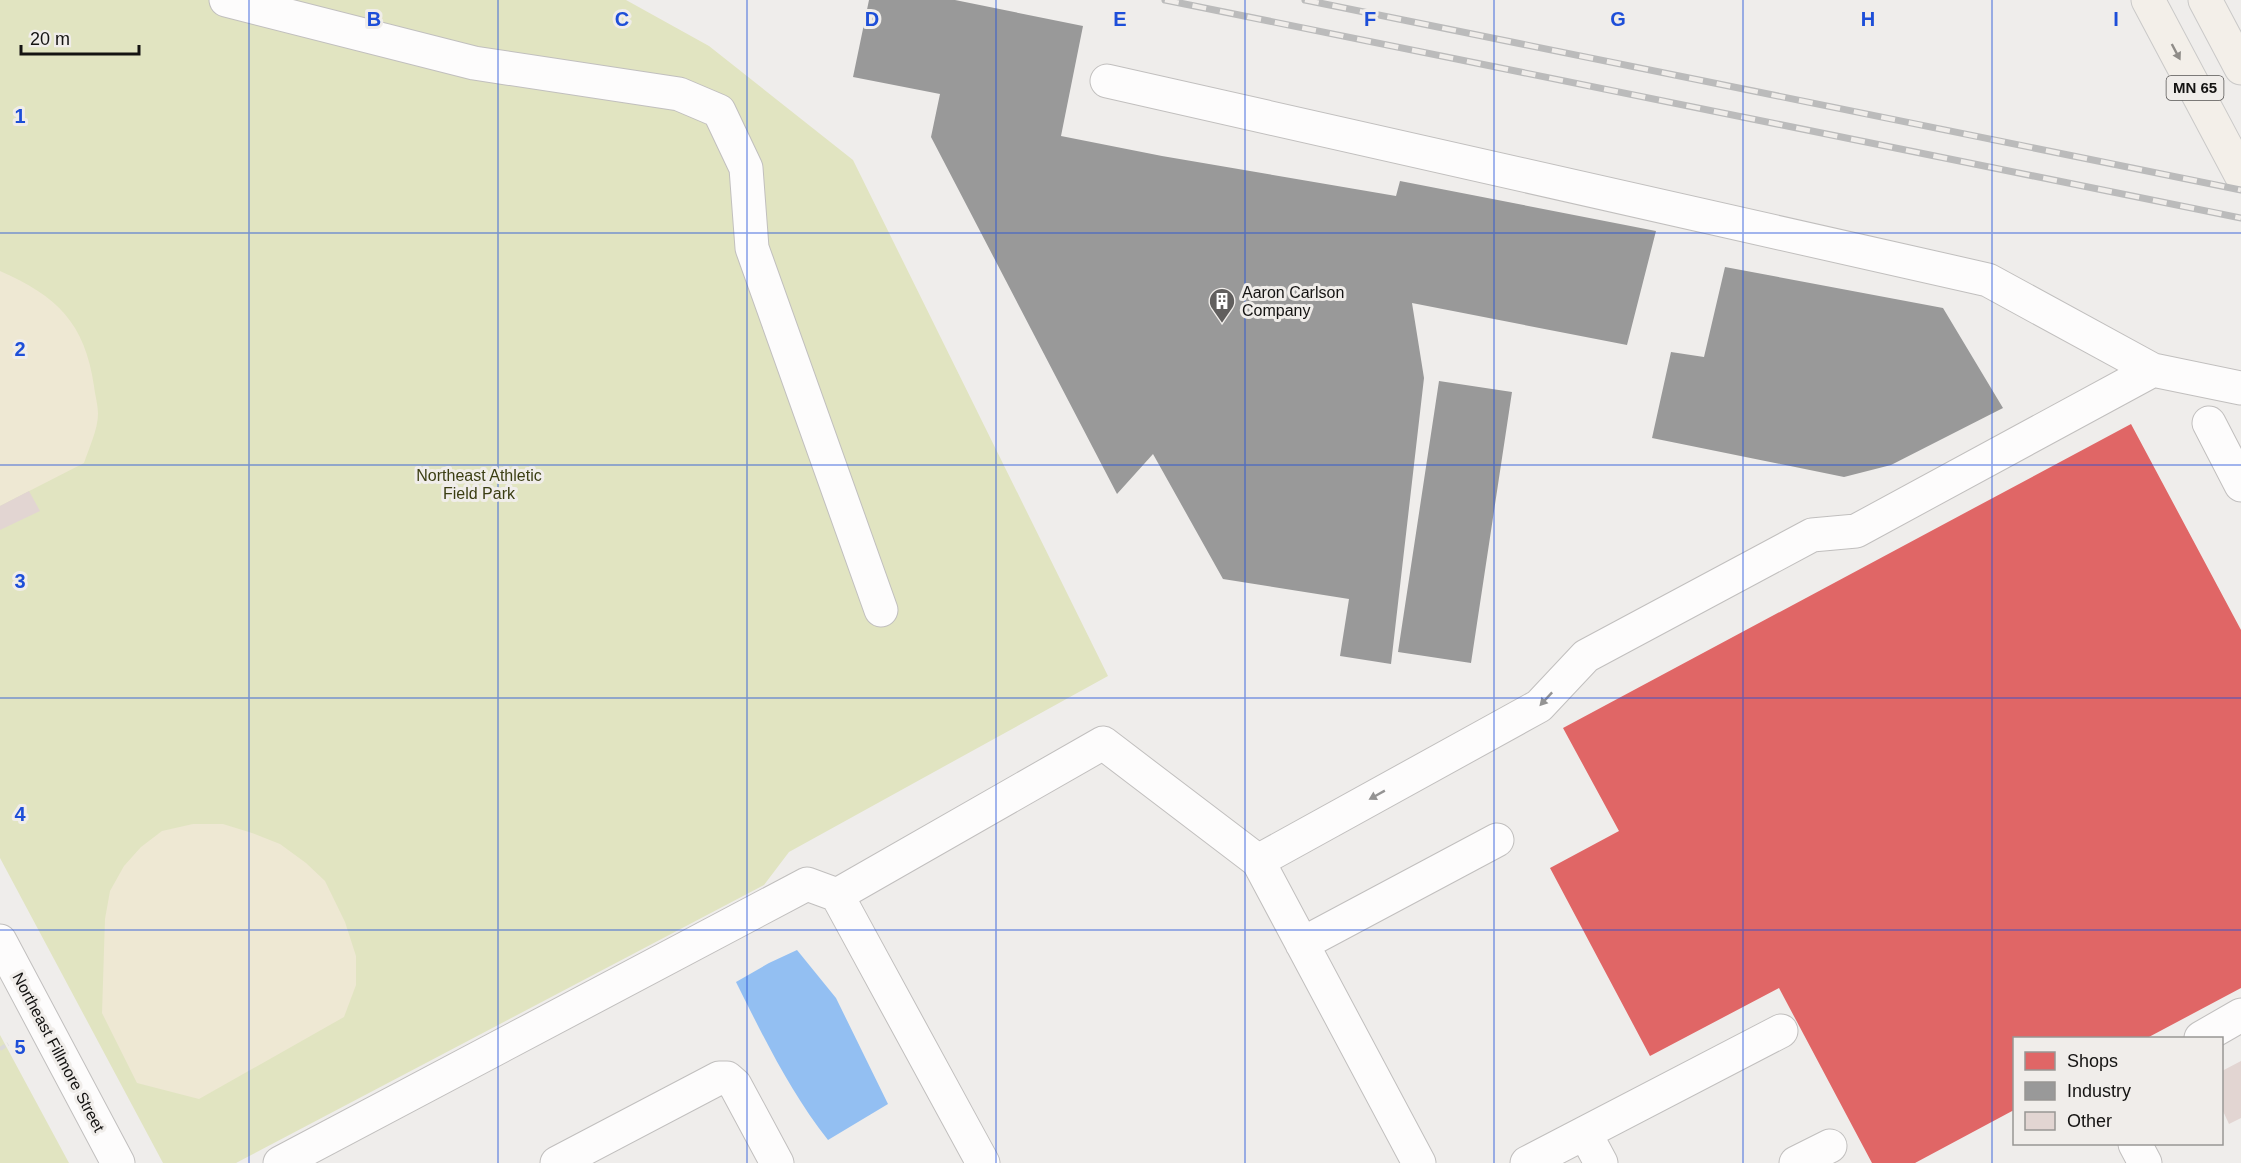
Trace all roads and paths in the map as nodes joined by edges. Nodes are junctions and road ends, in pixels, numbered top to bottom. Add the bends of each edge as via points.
1 (226, 0) edge
2 (2148, 0) edge
3 (2205, 0) edge
4 (2241, 68) edge
5 (1107, 81) dead end
6 (2241, 175) edge
7 (2153, 370) junction
8 (2241, 388) edge
9 (2209, 423) dead end
10 (2241, 485) edge
11 (881, 610) dead end
12 (1497, 840) dead end
13 (1258, 861) junction
14 (837, 895) junction
15 (0, 941) edge
16 (1302, 944) junction
17 (2241, 1015) edge
18 (1782, 1031) dead end
19 (2203, 1037) edge
20 (8, 1044) dead end
21 (0, 1049) edge
22 (1585, 1133) junction
23 (2136, 1145) edge
24 (1830, 1146) dead end
25 (118, 1163) edge
26 (280, 1163) edge
27 (557, 1163) edge
28 (777, 1163) edge
29 (983, 1163) edge
30 (1419, 1163) edge
31 (1527, 1163) edge
32 (1601, 1163) edge
33 (1796, 1163) edge
34 (2145, 1163) edge

1 - 11 street via 474,63 679,94 719,111 746,168 752,248
2 -> 6 main road, MN 65
3 - 4 main road, MN 65
5 - 7 street via 1988,280
7 - 8 street
7 -> 13 street via 1856,531 1812,535 1586,656 1539,706
9 - 10 street
12 - 16 street
13 - 14 street via 1103,742
13 - 16 street
14 - 26 street via 807,884
14 - 29 street
15 - 25 street, Northeast Fillmore Street
16 - 30 street
17 - 19 street
18 - 22 street
20 - 21 path
22 - 31 street
22 - 32 street
23 - 34 street
24 - 33 street
27 - 28 street via 719,1078 727,1078 735,1085

